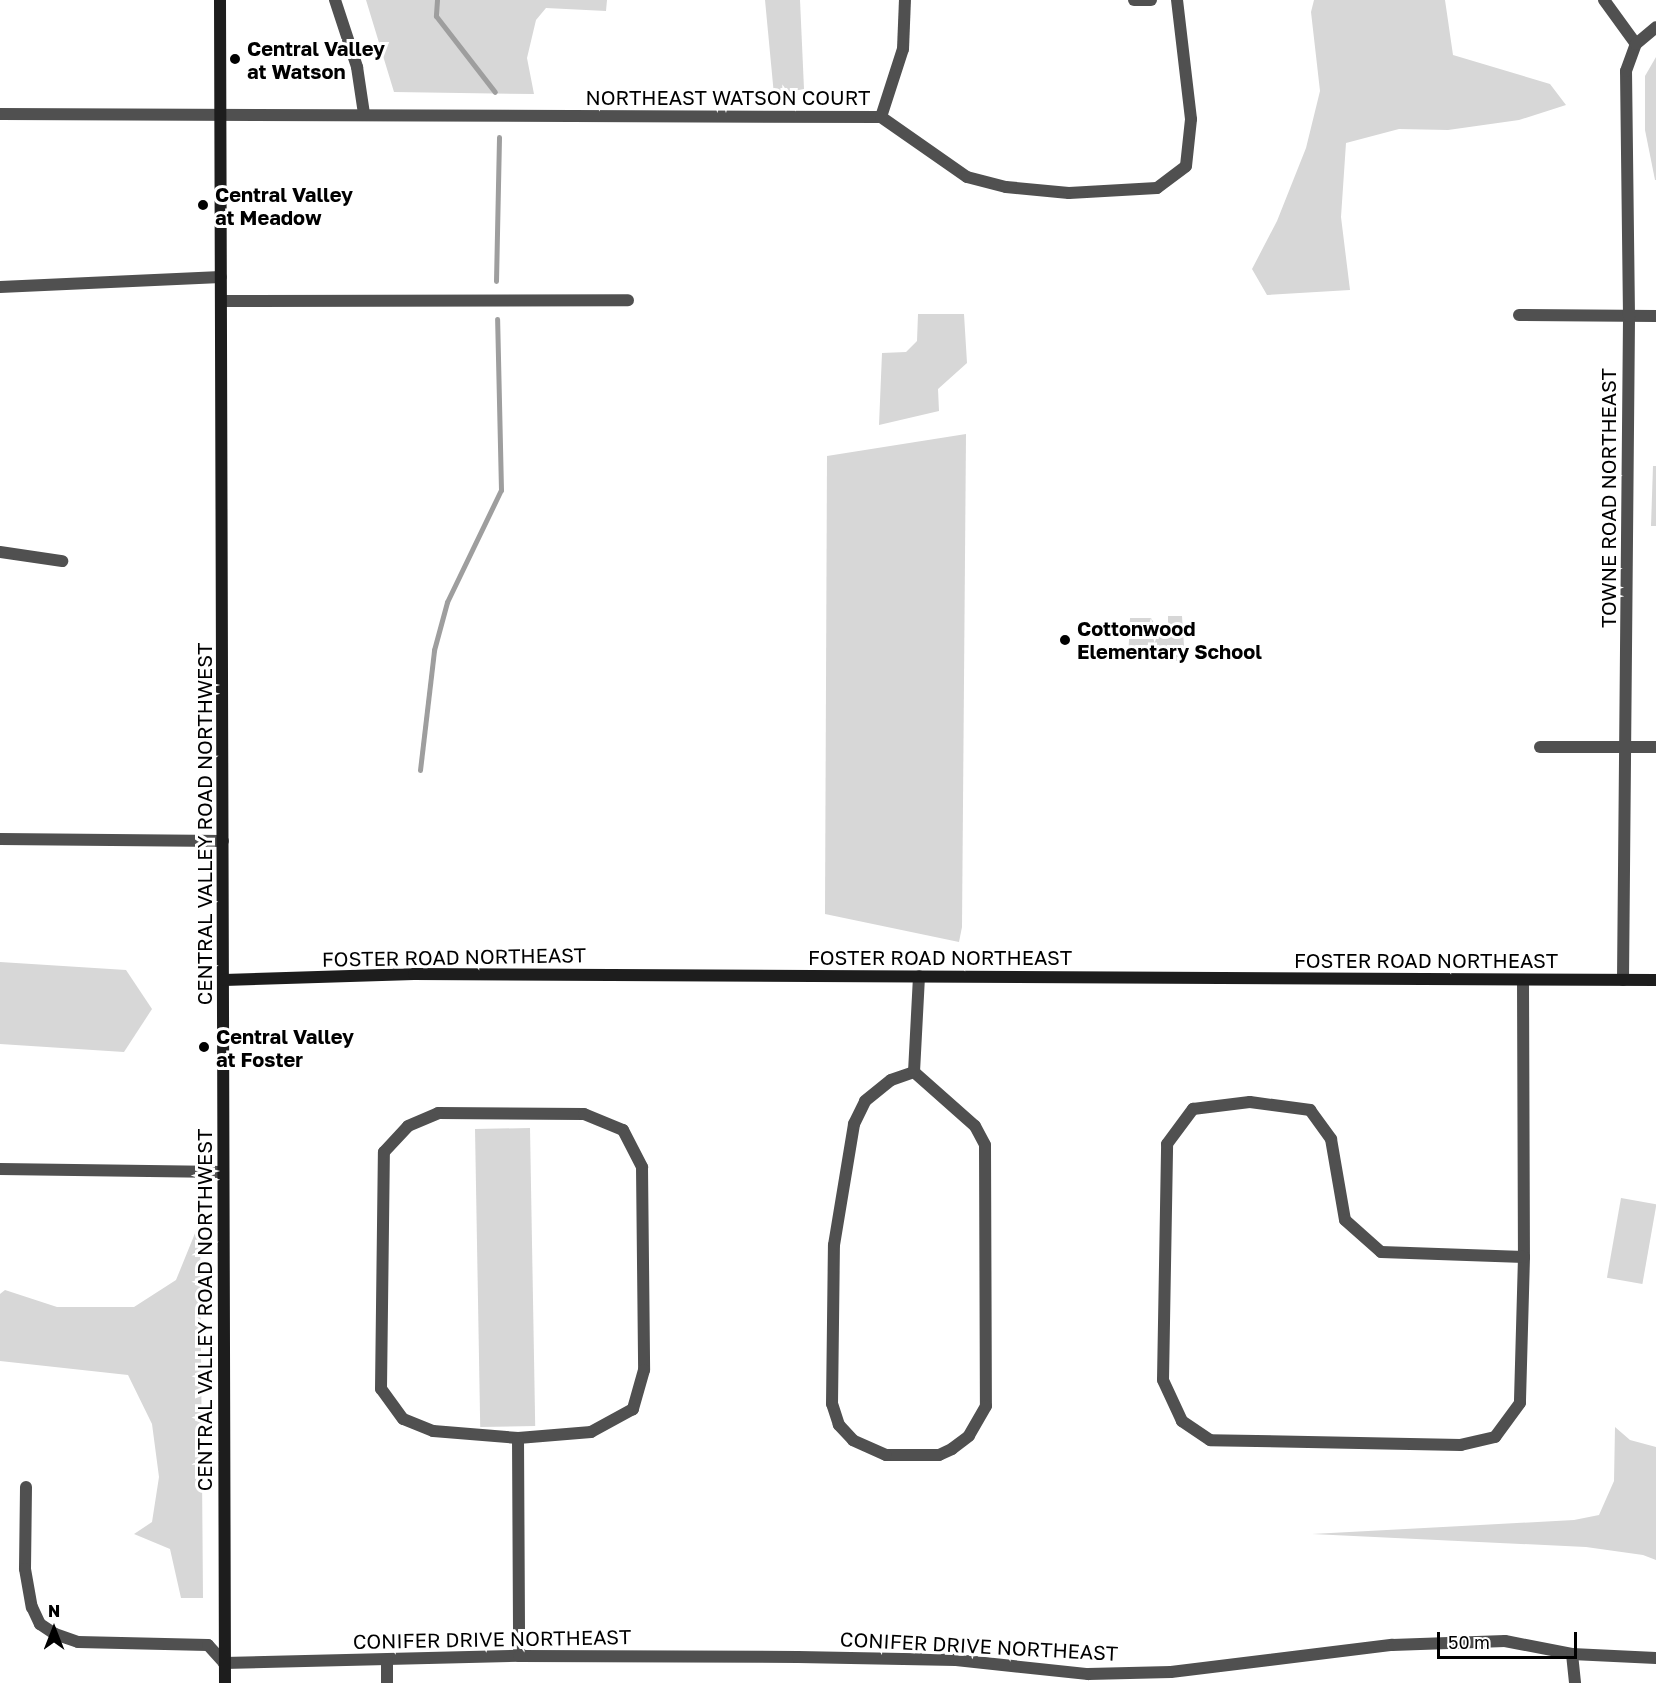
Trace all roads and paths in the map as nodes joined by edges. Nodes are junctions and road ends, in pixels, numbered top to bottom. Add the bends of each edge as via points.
1 (220, 0) edge
2 (334, 0) edge
3 (904, 0) edge
4 (1134, 0) edge
5 (1151, 0) edge
6 (1177, 0) edge
7 (1604, 0) edge
8 (1656, 27) edge
9 (1636, 44) junction
10 (0, 114) edge
11 (220, 114) junction
12 (364, 114) junction
13 (881, 117) junction
14 (221, 277) junction
15 (0, 287) edge
16 (628, 300) dead end
17 (221, 301) junction
18 (1519, 315) dead end
19 (1629, 316) junction
20 (1656, 316) edge
21 (0, 552) edge
22 (62, 561) dead end
23 (1540, 747) dead end
24 (1625, 747) junction
25 (1656, 747) edge
26 (0, 839) edge
27 (224, 841) junction
28 (919, 976) junction
29 (224, 980) junction
30 (1623, 980) junction
31 (1656, 980) edge
32 (1523, 981) junction
33 (914, 1072) junction
34 (0, 1169) edge
35 (224, 1172) junction
36 (1524, 1257) junction
37 (518, 1438) junction
38 (26, 1487) dead end
39 (1572, 1654) junction
40 (519, 1656) junction
41 (1656, 1658) edge
42 (387, 1660) junction
43 (225, 1663) junction
44 (225, 1683) edge
45 (387, 1683) edge
46 (1575, 1683) edge

1 - 11 main road, CENTRAL VALLEY ROAD NORTHWEST
2 - 12 street via 357,67
3 - 13 street via 903,49
4 - 5 street
6 - 13 street, NORTHEAST WATSON COURT via 1191,119 1186,166 1157,188 1069,193 1006,187 967,177
7 - 9 street
8 - 9 street
9 - 19 street, TOWNE ROAD NORTHEAST via 1626,71
10 - 11 street, NORTHEAST WATSON COURT
11 - 12 street, NORTHEAST WATSON COURT
11 - 14 main road, CENTRAL VALLEY ROAD NORTHWEST
12 - 13 street, NORTHEAST WATSON COURT
14 - 15 street
14 - 17 main road, CENTRAL VALLEY ROAD NORTHWEST
16 - 17 street
17 - 27 main road, CENTRAL VALLEY ROAD NORTHWEST
18 - 19 street
19 - 20 street
19 - 24 street, TOWNE ROAD NORTHEAST
21 - 22 street
23 - 24 street
24 - 25 street
24 - 30 street, TOWNE ROAD NORTHEAST
26 - 27 street
27 - 29 main road, CENTRAL VALLEY ROAD NORTHWEST
28 - 29 main road, FOSTER ROAD NORTHEAST via 414,974
28 - 32 main road, FOSTER ROAD NORTHEAST
28 - 33 street
29 - 35 main road, CENTRAL VALLEY ROAD NORTHWEST
30 - 31 main road, FOSTER ROAD NORTHEAST
30 - 32 main road, FOSTER ROAD NORTHEAST
32 - 36 street
33 - 33 street via 891,1080 865,1101 854,1124 834,1245 832,1404 839,1425 853,1440 886,1455 939,1455 952,1449 969,1436 986,1406 985,1145 975,1125
34 - 35 street
35 - 43 main road, CENTRAL VALLEY ROAD NORTHWEST
36 - 36 street via 1381,1252 1345,1220 1331,1139 1310,1110 1250,1102 1193,1109 1167,1144 1163,1380 1182,1421 1210,1440 1461,1445 1495,1437 1520,1403
37 - 37 street via 433,1431 403,1419 381,1389 384,1152 408,1126 438,1113 584,1114 623,1130 642,1167 644,1371 633,1408 591,1432
37 - 40 street
38 - 43 street via 26,1569 32,1607 40,1624 78,1642 208,1645
39 - 40 street, CONIFER DRIVE NORTHEAST via 1505,1641 1392,1645 1171,1672 1088,1674 956,1660
39 - 41 street, CONIFER DRIVE NORTHEAST
39 - 46 street
40 - 42 street, CONIFER DRIVE NORTHEAST
42 - 43 street, CONIFER DRIVE NORTHEAST
42 - 45 street
43 - 44 main road, CENTRAL VALLEY ROAD NORTHWEST

